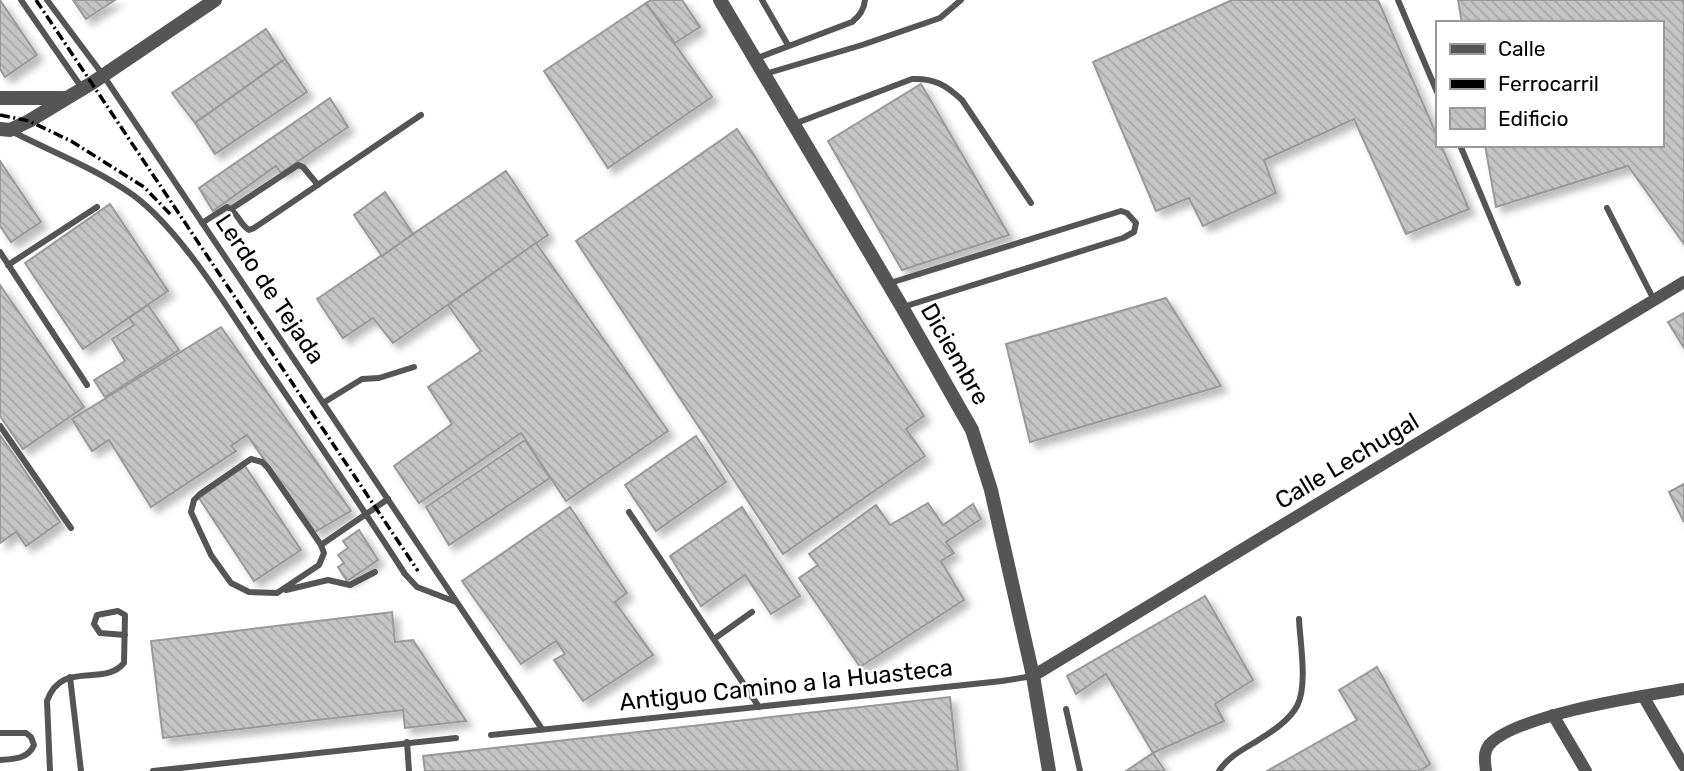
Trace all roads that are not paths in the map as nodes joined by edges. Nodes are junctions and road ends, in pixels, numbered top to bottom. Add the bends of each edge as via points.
1 (21, 0) edge
2 (47, 0) edge
3 (215, 0) edge
4 (720, 0) edge
5 (762, 0) edge
6 (865, 0) edge
7 (961, 0) edge
8 (1398, 0) edge
9 (788, 45) junction
10 (755, 59) junction
11 (764, 74) junction
12 (103, 75) junction
13 (83, 88) junction
14 (1436, 90) edge
15 (0, 98) edge
16 (65, 98) junction
17 (421, 115) dead end
18 (794, 124) junction
19 (5, 129) edge
20 (1461, 147) edge
21 (318, 186) junction
22 (1031, 203) dead end
23 (97, 207) dead end
24 (1607, 208) dead end
25 (231, 209) junction
26 (202, 223) junction
27 (0, 252) edge
28 (8, 265) junction
29 (1684, 282) edge
30 (1518, 283) dead end
31 (888, 284) junction
32 (1654, 300) junction
33 (902, 307) junction
34 (414, 367) dead end
35 (87, 385) dead end
36 (323, 403) junction
37 (0, 426) edge
38 (388, 499) junction
39 (629, 512) dead end
40 (366, 514) junction
41 (71, 528) dead end
42 (321, 545) junction
43 (318, 565) junction
44 (375, 572) dead end
45 (328, 580) junction
46 (277, 593) junction
47 (456, 602) junction
48 (752, 612) dead end
49 (1299, 619) dead end
50 (125, 635) junction
51 (714, 639) junction
52 (1033, 676) junction
53 (70, 677) junction
54 (1684, 689) edge
55 (1643, 696) junction
56 (759, 706) junction
57 (1066, 709) dead end
58 (1553, 715) junction
59 (542, 729) junction
60 (0, 733) edge
61 (491, 735) dead end
62 (456, 738) dead end
63 (407, 742) junction
64 (34, 745) junction
65 (49, 748) junction
66 (0, 760) edge
67 (1684, 766) edge
68 (50, 771) edge
69 (81, 771) edge
70 (153, 771) edge
71 (409, 771) edge
72 (1049, 771) edge
73 (1080, 771) edge
74 (1219, 771) edge
75 (1486, 771) edge
76 (1586, 771) edge

1 - 13 lane
2 - 12 lane, Lerdo de Tejada
3 - 12 street
4 - 10 street, Diciembre
5 - 9 lane
6 - 9 lane via 852,22
7 - 11 lane via 940,18
8 - 14 lane
9 - 10 lane
10 - 11 street, Diciembre
11 - 18 street, Diciembre
12 - 13 street
12 - 26 lane, Lerdo de Tejada
13 - 16 street
15 - 16 street
16 - 19 street via 29,121
17 - 21 lane
18 - 22 lane via 912,79 928,78 948,86 962,100
18 - 31 street, Diciembre
19 - 40 lane, Lerdo de Tejada via 74,160 134,196 163,224 240,326
20 - 30 lane
21 - 25 lane via 298,165
21 - 25 lane via 249,230
23 - 28 lane
24 - 32 lane
25 - 26 lane via 222,209
26 - 36 lane, Lerdo de Tejada
27 - 28 lane
28 - 35 lane
29 - 32 street, Calle Lechugal
31 - 33 street, Diciembre
31 - 33 lane via 1121,211 1136,223 1134,232 1123,238
32 - 52 street, Calle Lechugal
33 - 52 street, Diciembre via 972,430 991,490
34 - 36 lane via 362,379
36 - 38 lane, Lerdo de Tejada
37 - 41 lane
38 - 40 lane
38 - 47 lane, Lerdo de Tejada
39 - 51 lane
40 - 42 lane
40 - 47 lane, Lerdo de Tejada via 417,587
42 - 43 lane via 324,553
42 - 46 lane via 257,459 194,500 191,512 195,523 232,583 249,592
43 - 45 lane
43 - 46 lane
44 - 45 lane via 350,584
45 - 46 lane
47 - 59 lane, Lerdo de Tejada
48 - 51 lane
49 - 74 lane via 1303,688 1298,705 1288,718 1230,758
50 - 50 lane via 100,634 94,619 123,612
50 - 53 lane via 120,668
51 - 56 lane
52 - 56 lane, Antiguo Camino a la Huasteca
52 - 72 street, Diciembre
53 - 65 lane via 58,682 47,701
53 - 69 lane
54 - 55 street
55 - 58 street
55 - 67 street
56 - 59 lane, Antiguo Camino a la Huasteca
57 - 73 lane
58 - 75 street via 1525,724 1489,746 1484,757
58 - 76 street
59 - 61 lane, Antiguo Camino a la Huasteca
60 - 64 lane via 26,733
62 - 63 lane
63 - 70 lane
63 - 71 lane
64 - 65 lane
64 - 66 lane via 17,759
65 - 68 lane

